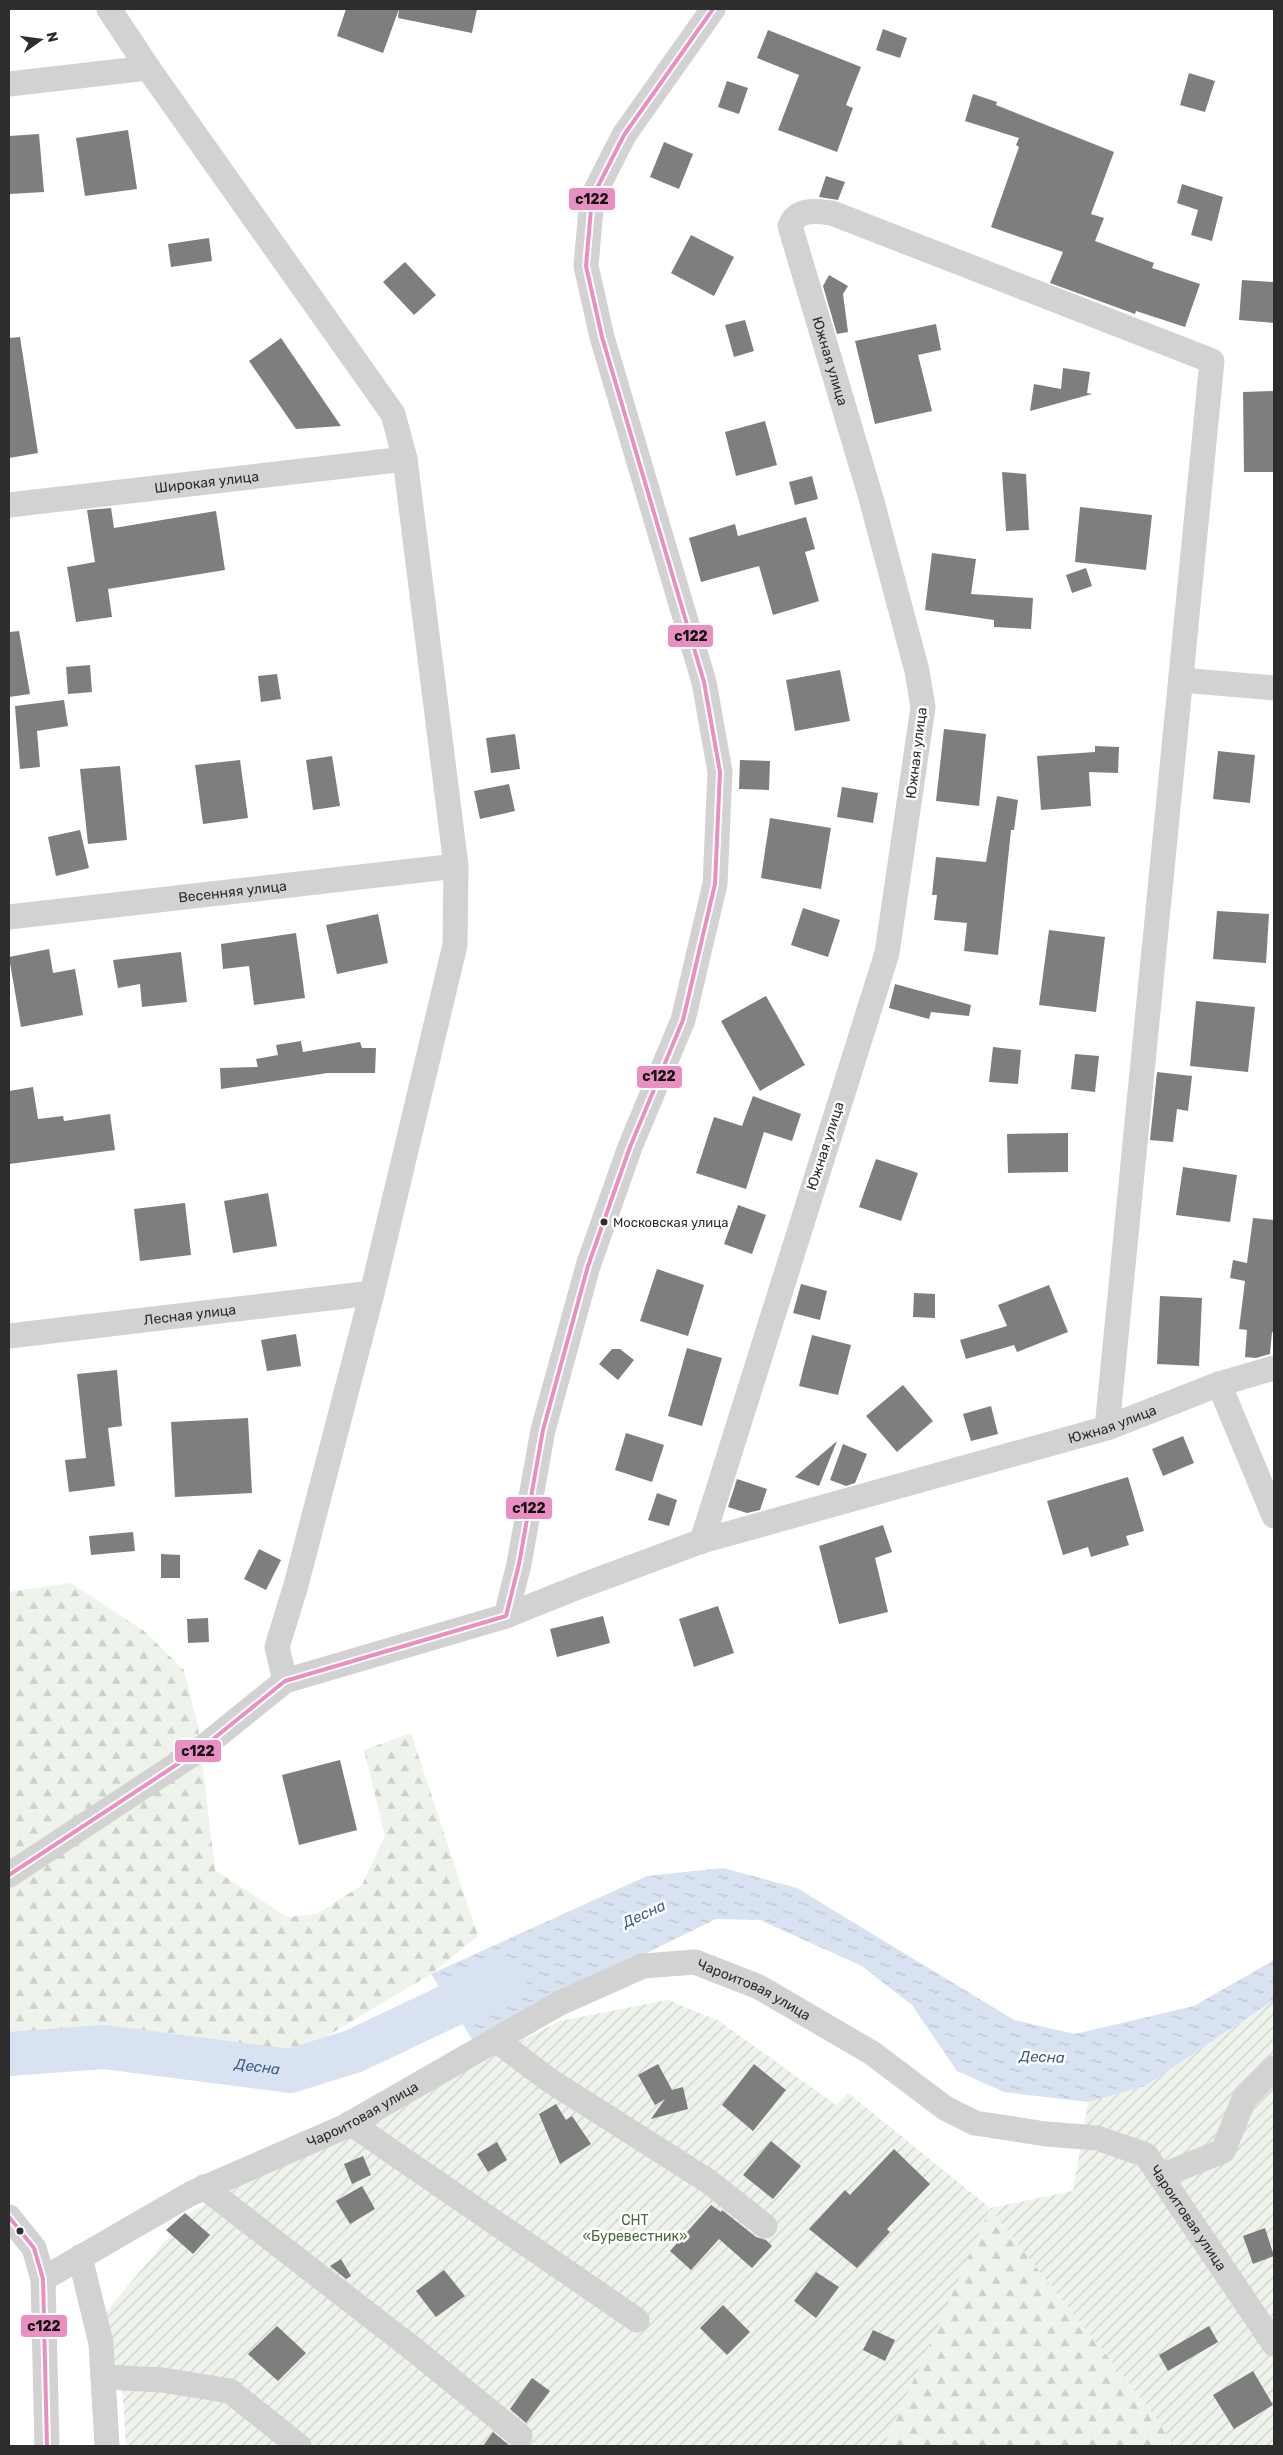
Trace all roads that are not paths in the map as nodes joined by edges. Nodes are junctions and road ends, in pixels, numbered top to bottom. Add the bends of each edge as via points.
1 (109, 9) edge
2 (713, 9) edge
3 (148, 68) junction
4 (9, 84) edge
5 (405, 459) junction
6 (9, 506) edge
7 (1181, 680) junction
8 (1274, 688) edge
9 (456, 866) junction
10 (9, 917) edge
11 (372, 1293) junction
12 (9, 1336) edge
13 (1274, 1368) edge
14 (1220, 1384) junction
15 (1107, 1428) junction
16 (1274, 1516) edge
17 (702, 1541) junction
18 (506, 1616) junction
19 (285, 1681) junction
20 (9, 1875) edge
21 (496, 2040) junction
22 (1274, 2068) edge
23 (350, 2124) junction
24 (1161, 2176) junction
25 (204, 2188) junction
26 (9, 2217) edge
27 (765, 2226) dead end
28 (80, 2257) junction
29 (43, 2279) junction
30 (1267, 2318) edge
31 (637, 2320) dead end
32 (1274, 2344) edge
33 (103, 2377) junction
34 (520, 2436) dead end
35 (47, 2446) edge
36 (107, 2446) edge
37 (300, 2446) edge

1 - 3 street
2 - 18 street via 624,136 592,198 586,266 602,337 704,682 720,772 715,884 683,1020 630,1146 588,1266 543,1430 519,1564
3 - 4 street
3 - 5 street via 393,414
5 - 6 street, Широкая улица
5 - 9 street
7 - 8 street
7 - 15 street
7 - 17 street, Южная улица via 1212,361 832,213 812,211 798,214 790,226 870,498 917,671 923,707 887,953
9 - 10 street, Весенняя улица
9 - 11 street via 455,945
11 - 12 street, Лесная улица
11 - 19 street via 277,1648
13 - 14 street, Южная улица
14 - 15 street, Южная улица
14 - 16 street
15 - 17 street, Южная улица
17 - 18 street
18 - 19 street
19 - 20 street via 202,1748
21 - 23 street, Чароитовая улица
21 - 24 street, Чароитовая улица via 560,2003 643,1966 695,1962 767,1992 872,2053 944,2108 975,2123 1097,2138 1146,2155
21 - 27 street via 549,2080 708,2181
22 - 24 street via 1244,2099 1223,2151
23 - 25 street, Чароитовая улица
23 - 31 street
24 - 30 street, Чароитовая улица
25 - 28 street, Чароитовая улица
25 - 34 street
26 - 29 street via 34,2248
28 - 29 street, Чароитовая улица
28 - 33 street via 100,2343
29 - 35 street
30 - 32 street, Чароитовая улица
33 - 36 street
33 - 37 street via 162,2380 230,2391

